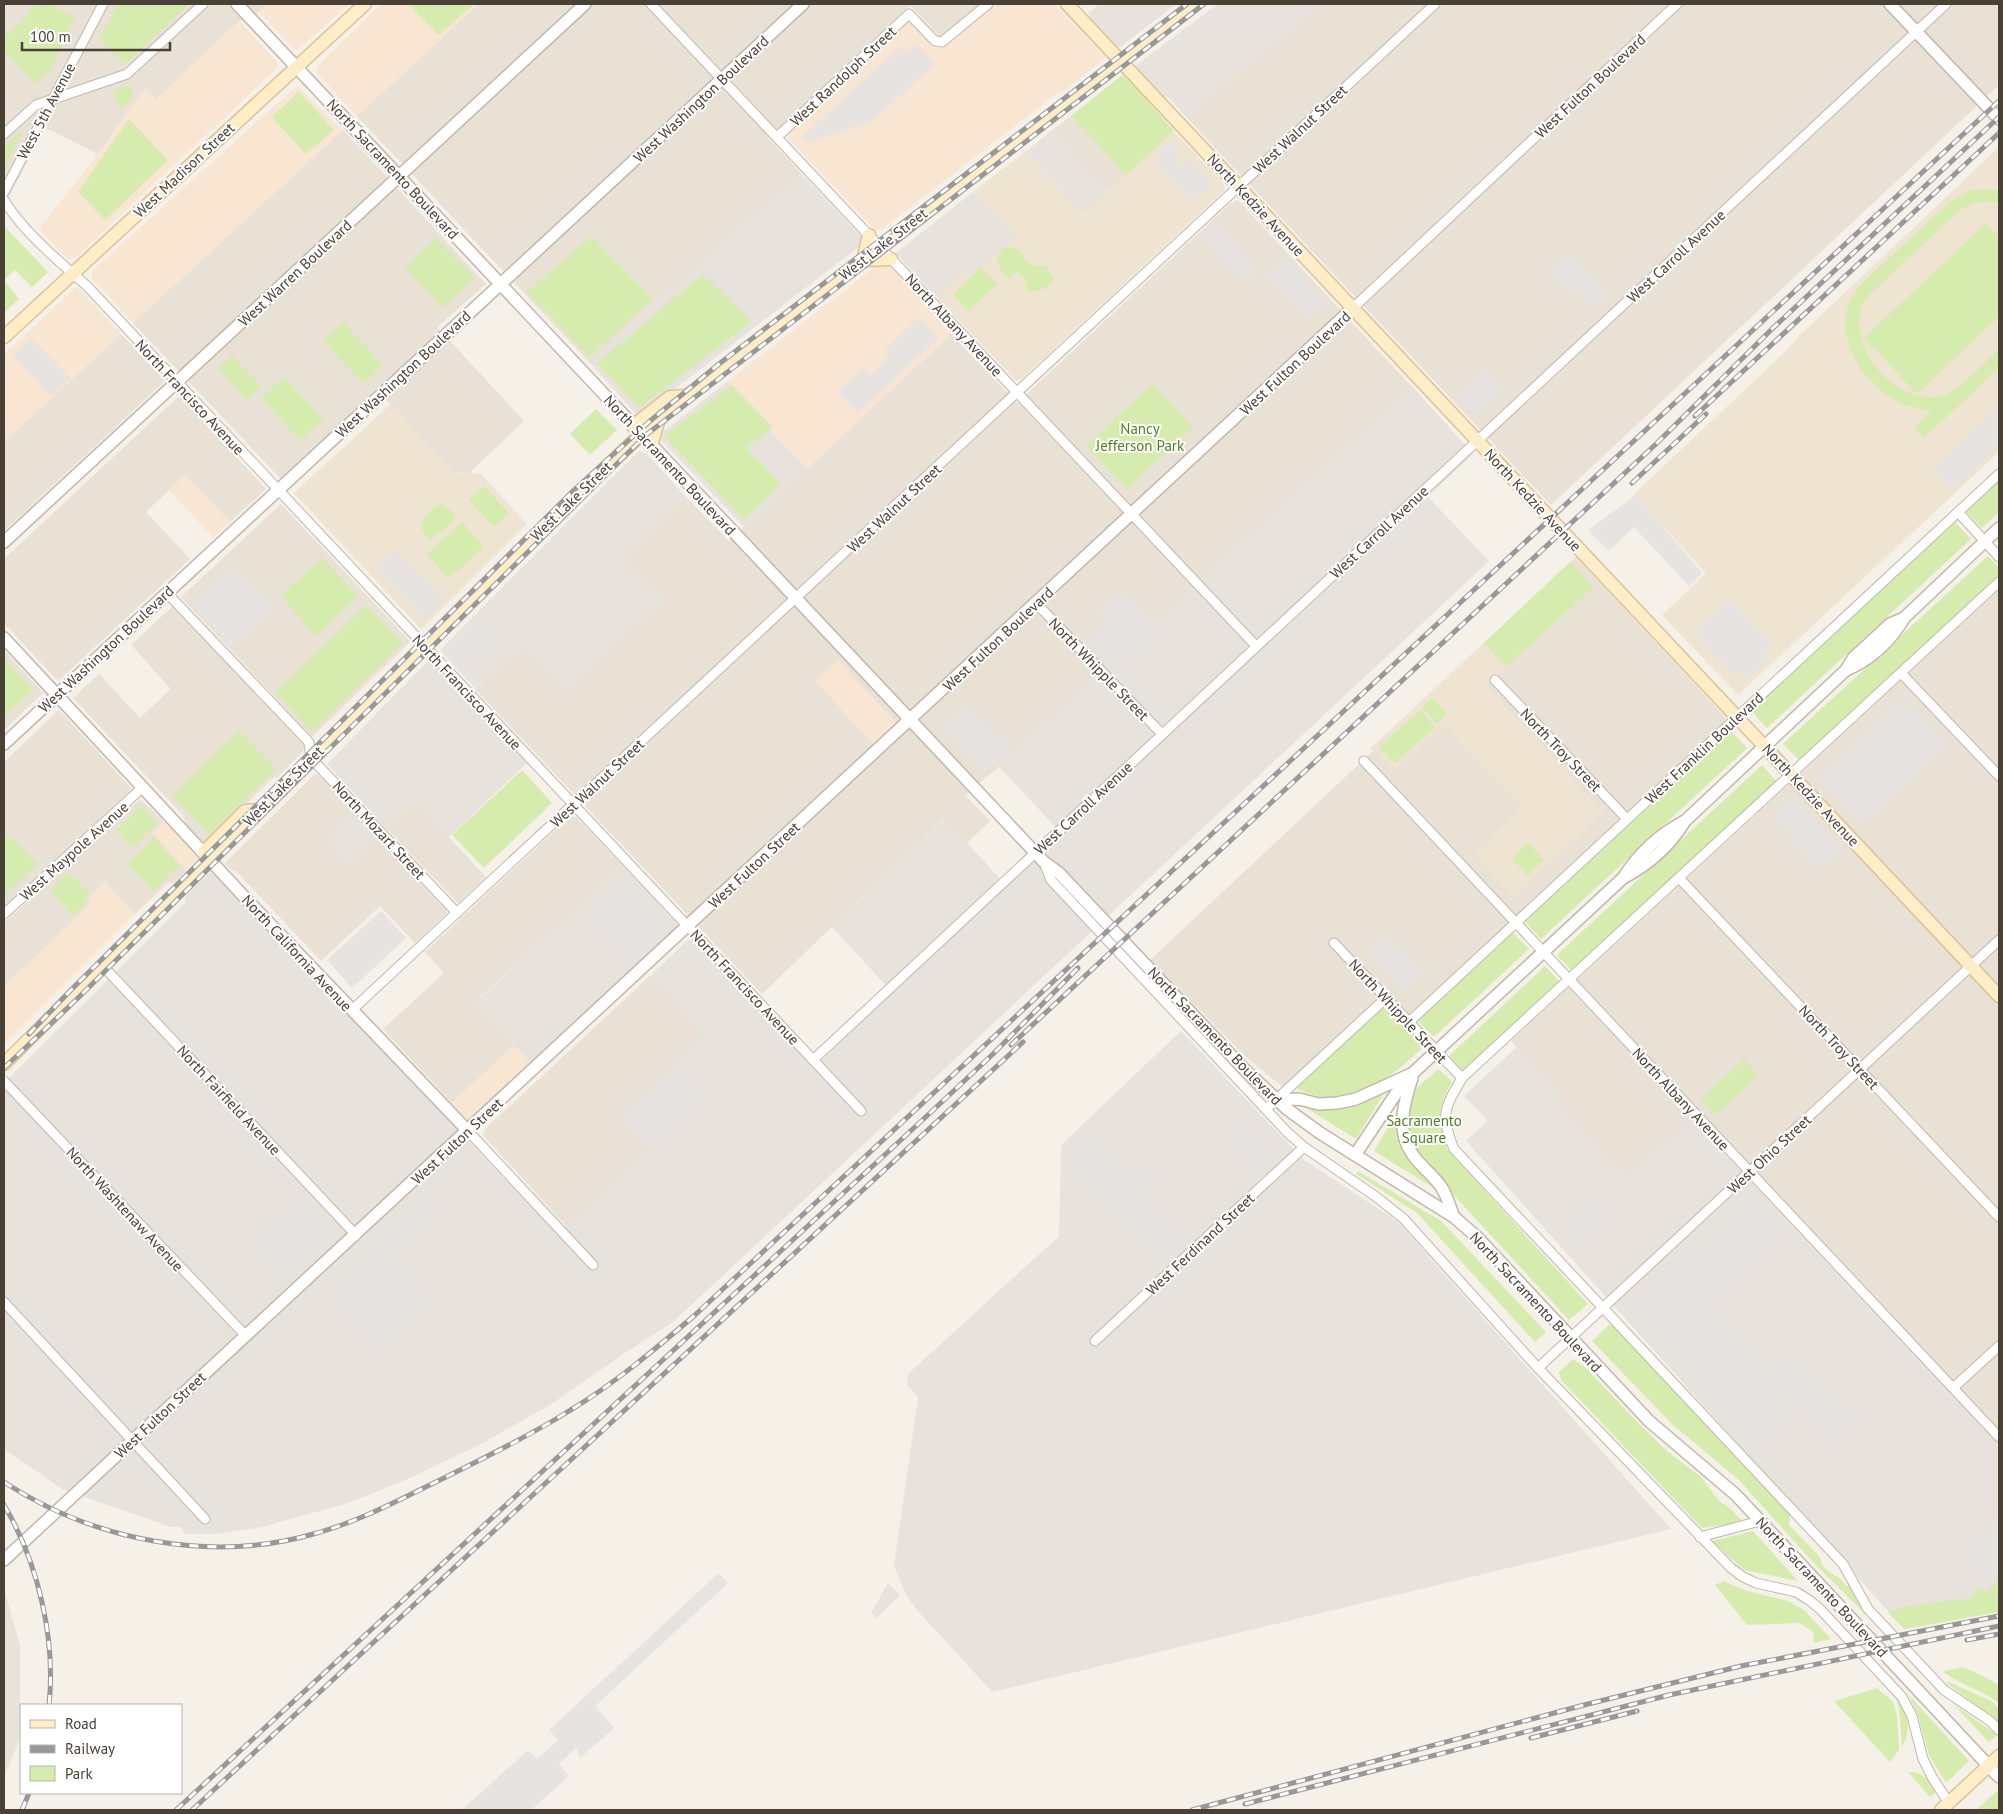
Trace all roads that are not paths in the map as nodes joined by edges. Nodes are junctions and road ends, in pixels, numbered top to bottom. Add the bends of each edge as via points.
1 (103, 4) edge
2 (203, 4) edge
3 (237, 4) edge
4 (365, 4) edge
5 (586, 4) edge
6 (651, 4) edge
7 (803, 4) edge
8 (988, 4) edge
9 (1067, 4) edge
10 (1196, 4) edge
11 (1435, 4) edge
12 (1677, 4) edge
13 (1890, 4) edge
14 (1946, 4) edge
15 (1916, 31) junction
16 (1121, 61) junction
17 (296, 67) junction
18 (722, 79) junction
19 (53, 98) junction
20 (1999, 119) edge
21 (4, 134) edge
22 (777, 137) junction
23 (400, 176) junction
24 (1239, 186) junction
25 (4, 192) edge
26 (4, 200) edge
27 (869, 235) junction
28 (880, 247) junction
29 (891, 259) junction
30 (863, 260) junction
31 (73, 273) junction
32 (500, 284) junction
33 (1353, 308) junction
34 (4, 337) edge
35 (177, 382) junction
36 (1018, 393) junction
37 (686, 396) junction
38 (640, 433) junction
39 (1477, 440) junction
40 (622, 451) junction
41 (1999, 474) edge
42 (278, 490) junction
43 (1958, 512) junction
44 (1132, 514) junction
45 (1999, 528) edge
46 (1985, 541) junction
47 (4, 542) edge
48 (1999, 557) edge
49 (1999, 582) edge
50 (167, 593) junction
51 (796, 599) junction
52 (1036, 603) junction
53 (4, 638) edge
54 (424, 646) junction
55 (1256, 646) junction
56 (1901, 673) junction
57 (1495, 680) dead end
58 (57, 695) junction
59 (1737, 717) junction
60 (910, 720) junction
61 (1162, 734) junction
62 (309, 743) junction
63 (4, 744) edge
64 (323, 746) junction
65 (1765, 746) junction
66 (312, 758) junction
67 (1364, 761) dead end
68 (1791, 774) junction
69 (1999, 776) edge
70 (143, 787) junction
71 (573, 804) junction
72 (1627, 819) junction
73 (1035, 853) junction
74 (206, 858) junction
75 (1044, 862) junction
76 (1679, 878) junction
77 (457, 913) junction
78 (4, 914) edge
79 (1516, 922) junction
80 (688, 927) junction
81 (1999, 940) edge
82 (1334, 943) dead end
83 (1543, 952) junction
84 (103, 966) junction
85 (1971, 966) junction
86 (1569, 980) junction
87 (1999, 996) edge
88 (1386, 998) junction
89 (352, 1010) junction
90 (1409, 1022) junction
91 (1436, 1051) junction
92 (813, 1060) junction
93 (4, 1064) edge
94 (1860, 1070) junction
95 (1414, 1072) junction
96 (1462, 1078) junction
97 (4, 1080) edge
98 (1276, 1100) junction
99 (1266, 1109) junction
100 (861, 1111) dead end
101 (468, 1131) junction
102 (1304, 1147) junction
103 (1355, 1155) junction
104 (1750, 1172) junction
105 (1454, 1217) junction
106 (1999, 1217) edge
107 (356, 1234) junction
108 (593, 1265) dead end
109 (4, 1302) edge
110 (1603, 1308) junction
111 (246, 1336) junction
112 (1570, 1338) junction
113 (1095, 1341) dead end
114 (1999, 1346) edge
115 (1538, 1368) junction
116 (1954, 1388) junction
117 (1999, 1437) edge
118 (132, 1440) junction
119 (205, 1519) dead end
120 (1760, 1521) junction
121 (1700, 1537) junction
122 (4, 1560) edge
123 (1999, 1730) edge
124 (1999, 1756) edge
125 (1989, 1766) junction
126 (1999, 1777) edge
127 (1945, 1807) edge

1 - 19 street, West 5th Avenue
2 - 19 street via 128,74
3 - 17 street, North Sacramento Boulevard
4 - 17 main road, West Madison Street
5 - 23 street, West Warren Boulevard
6 - 18 street, North Albany Avenue
7 - 18 street, West Washington Boulevard
8 - 22 street, West Randolph Street via 942,42 935,41 909,14
9 - 16 main road, North Kedzie Avenue
10 - 16 main road, West Lake Street
11 - 24 street, West Walnut Street
12 - 33 street, West Fulton Boulevard
13 - 15 street
14 - 15 street, West Carroll Avenue
15 - 20 street
15 - 39 street, West Carroll Avenue
16 - 24 main road, North Kedzie Avenue
16 - 28 main road, West Lake Street
17 - 23 street, North Sacramento Boulevard
17 - 31 main road, West Madison Street
18 - 22 street, North Albany Avenue
18 - 32 street, West Washington Boulevard
19 - 21 street via 36,105
19 - 25 street, West 5th Avenue
22 - 27 street, North Albany Avenue
23 - 32 street, North Sacramento Boulevard
23 - 35 street, West Warren Boulevard
24 - 33 main road, North Kedzie Avenue
24 - 36 street, West Walnut Street
26 - 31 street, North Francisco Avenue via 17,218
27 - 28 street, North Albany Avenue
27 - 30 main road
28 - 29 street, North Albany Avenue
28 - 30 main road, West Lake Street
29 - 30 main road
29 - 36 street, North Albany Avenue
30 - 37 main road, West Lake Street
31 - 34 main road, West Madison Street
31 - 35 street, North Francisco Avenue
32 - 38 street, North Sacramento Boulevard
32 - 42 street, West Washington Boulevard
33 - 39 main road, North Kedzie Avenue
33 - 44 street, West Fulton Boulevard
35 - 42 street, North Francisco Avenue
35 - 47 street, West Warren Boulevard
36 - 44 street, North Albany Avenue
36 - 51 street, West Walnut Street
37 - 38 main road, West Lake Street
37 - 38 main road via 670,397
38 - 40 main road, West Lake Street
38 - 40 main road
38 - 51 street, North Sacramento Boulevard
39 - 55 street, West Carroll Avenue
39 - 59 main road, North Kedzie Avenue
40 - 54 main road, West Lake Street
41 - 43 street, West Franklin Boulevard
42 - 50 street, West Washington Boulevard
42 - 54 street, North Francisco Avenue
43 - 46 street
43 - 59 street, West Franklin Boulevard
44 - 52 street, West Fulton Boulevard
44 - 55 street, North Albany Avenue
45 - 46 street
46 - 48 street
46 - 65 street via 1861,664 1846,670
49 - 56 street
50 - 58 street, West Washington Boulevard
50 - 62 street
51 - 60 street, North Sacramento Boulevard
51 - 71 street, West Walnut Street
52 - 60 street, West Fulton Boulevard
52 - 61 street, North Whipple Street
53 - 58 street, North California Avenue
54 - 64 main road, West Lake Street
54 - 71 street, North Francisco Avenue
55 - 61 street, West Carroll Avenue
56 - 68 street
56 - 69 street
57 - 72 street, North Troy Street
58 - 63 street, West Washington Boulevard
58 - 70 street, North California Avenue
59 - 65 main road, North Kedzie Avenue
59 - 72 street, West Franklin Boulevard
60 - 73 street, North Sacramento Boulevard
60 - 80 street, West Fulton Street
61 - 73 street, West Carroll Avenue
62 - 64 street
62 - 66 street
64 - 66 main road, West Lake Street
65 - 68 main road, North Kedzie Avenue
65 - 83 street via 1685,821 1676,836 1640,869 1623,878
66 - 74 main road, West Lake Street
66 - 77 street, North Mozart Street
67 - 79 street, North Albany Avenue
68 - 76 street
68 - 85 main road, North Kedzie Avenue
70 - 74 street, North California Avenue
70 - 78 street, West Maypole Avenue
71 - 77 street, West Walnut Street
71 - 80 street, North Francisco Avenue
72 - 79 street, West Franklin Boulevard
73 - 75 street, North Sacramento Boulevard
73 - 92 street, West Carroll Avenue
74 - 84 main road, West Lake Street via 189,880
74 - 89 street, North California Avenue
75 - 98 street, North Sacramento Boulevard via 1060,873
75 - 99 street, North Sacramento Boulevard via 1051,880
76 - 86 street
76 - 94 street, North Troy Street
77 - 89 street, West Walnut Street
79 - 83 street, North Albany Avenue
79 - 90 street, West Franklin Boulevard
80 - 92 street, North Francisco Avenue
80 - 101 street, West Fulton Street
81 - 85 street, West Ohio Street
82 - 88 street, North Whipple Street
83 - 86 street, North Albany Avenue
83 - 91 street
84 - 93 main road, West Lake Street
84 - 107 street, North Fairfield Avenue
85 - 87 main road, North Kedzie Avenue
85 - 94 street, West Ohio Street
86 - 96 street
86 - 104 street, North Albany Avenue
88 - 90 street, North Whipple Street
88 - 98 street
89 - 101 street, North California Avenue
90 - 91 street, North Whipple Street
91 - 95 street
91 - 96 street, North Whipple Street
92 - 100 street, North Francisco Avenue
94 - 104 street, West Ohio Street
94 - 106 street, North Troy Street
95 - 98 street via 1356,1099 1337,1103
95 - 103 street
95 - 105 street via 1403,1108 1404,1139 1415,1158 1443,1189
96 - 110 street, North Sacramento Boulevard via 1444,1116 1446,1131 1454,1148
97 - 111 street, North Washtenaw Avenue
98 - 99 street
98 - 103 street, North Sacramento Boulevard
99 - 102 street, North Sacramento Boulevard
101 - 107 street, West Fulton Street
101 - 108 street, North California Avenue
102 - 113 street, West Ferdinand Street
102 - 115 street, North Sacramento Boulevard via 1403,1218
103 - 105 street, North Sacramento Boulevard
104 - 110 street, West Ohio Street
104 - 116 street, North Albany Avenue
105 - 112 street, North Sacramento Boulevard via 1478,1238
107 - 111 street, West Fulton Street
109 - 118 street
110 - 112 street, West Ohio Street
110 - 123 street, North Sacramento Boulevard via 1843,1564 1868,1609 1944,1690
111 - 118 street, West Fulton Street
112 - 115 street, West Ohio Street
112 - 120 street, North Sacramento Boulevard via 1649,1421 1736,1495
114 - 116 street
115 - 121 street, North Sacramento Boulevard
116 - 117 street, North Albany Avenue
118 - 119 street
118 - 122 street, West Fulton Street
120 - 121 street
120 - 125 street, North Sacramento Boulevard
121 - 127 street, North Sacramento Boulevard via 1743,1577 1796,1592 1809,1600 1902,1697 1912,1716 1923,1759
124 - 125 main road
125 - 126 street, North Sacramento Boulevard
125 - 127 main road

